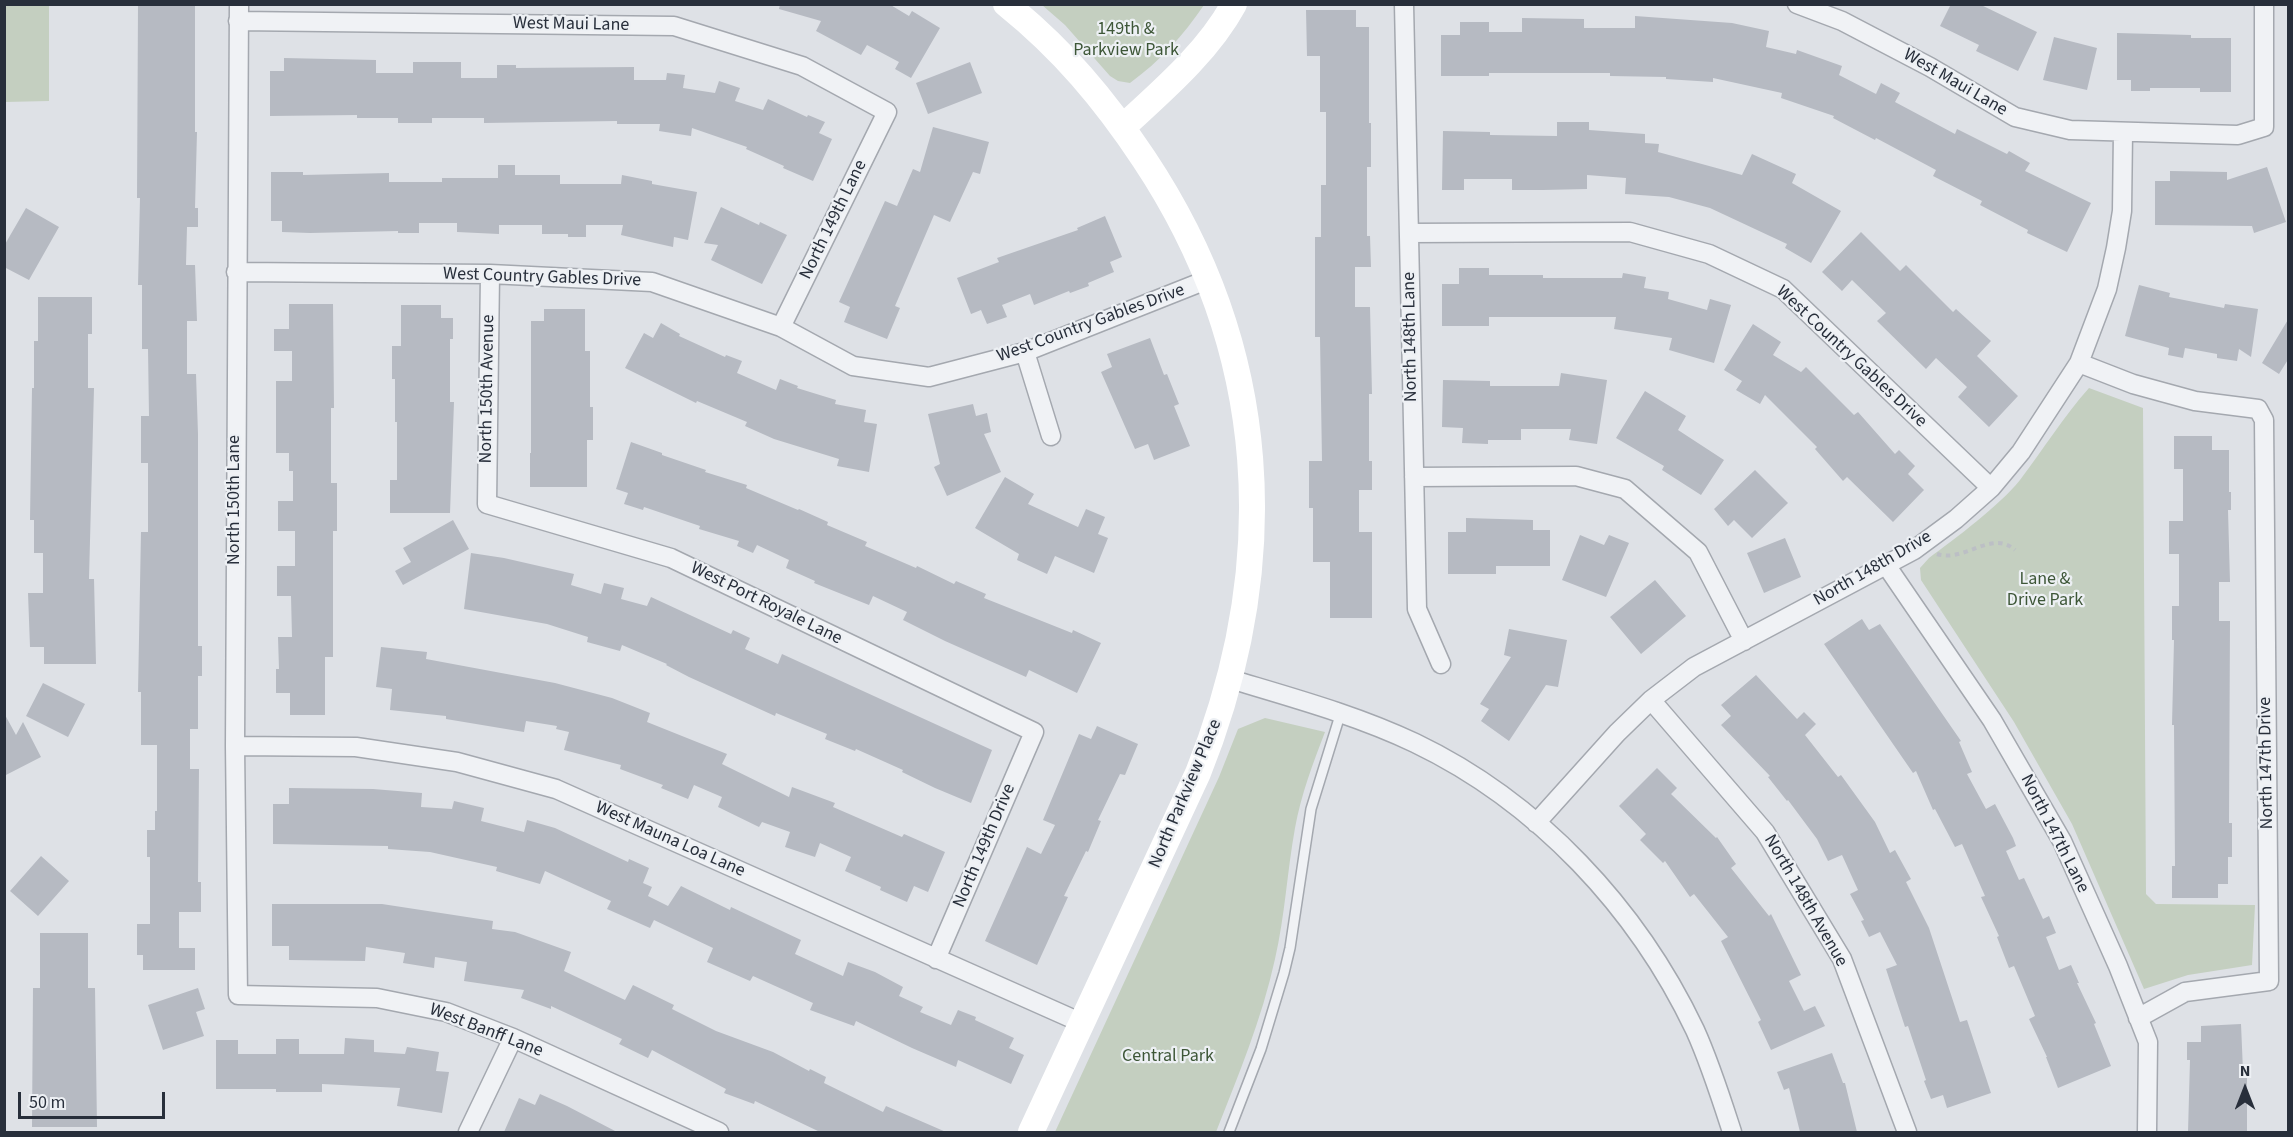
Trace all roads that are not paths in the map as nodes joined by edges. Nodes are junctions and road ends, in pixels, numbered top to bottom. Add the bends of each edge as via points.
1 (1006, 4) edge
2 (1234, 4) edge
3 (1404, 4) edge
4 (1797, 4) edge
5 (2264, 4) edge
6 (238, 13) edge
7 (886, 112) joint
8 (1123, 127) junction
9 (2123, 132) junction
10 (1409, 233) junction
11 (236, 272) junction
12 (490, 274) junction
13 (1209, 279) junction
14 (781, 327) junction
15 (1025, 352) junction
16 (2079, 363) junction
17 (1051, 436) dead end
18 (1414, 477) junction
19 (1991, 488) junction
20 (487, 504) joint
21 (1886, 565) junction
22 (1744, 641) junction
23 (1442, 664) dead end
24 (1230, 679) junction
25 (1651, 700) junction
26 (1341, 712) junction
27 (1034, 732) joint
28 (235, 746) junction
29 (1536, 823) junction
30 (936, 959) junction
31 (238, 995) joint
32 (2138, 1018) junction
33 (1082, 1023) junction
34 (513, 1038) junction
35 (468, 1132) edge
36 (719, 1132) edge
37 (1031, 1132) edge
38 (1229, 1132) edge
39 (1732, 1132) edge
40 (1907, 1132) edge
41 (2147, 1132) edge

1 - 8 street, North Parkview Place via 1072,65
2 - 8 street via 1191,60
3 - 10 street, North 148th Lane
4 - 9 street, West Maui Lane via 1842,21 2015,117 2070,130
5 - 9 street, West Maui Lane via 2264,127 2238,135
6 - 7 street, West Maui Lane via 674,26 802,66
6 - 11 street, North 150th Lane
7 - 14 street, North 149th Lane
8 - 13 street, North Parkview Place via 1167,194
9 - 16 street, North 148th Drive via 2122,211 2116,248 2107,289
10 - 18 street, North 148th Lane
10 - 19 street, West Country Gables Drive via 1630,232 1709,254 1783,289
11 - 12 street, West Country Gables Drive
11 - 28 street, North 150th Lane
12 - 14 street, West Country Gables Drive via 652,282
12 - 20 street, North 150th Avenue
13 - 15 street, West Country Gables Drive
13 - 24 street, North Parkview Place via 1239,379 1252,478 1248,591
14 - 15 street, West Country Gables Drive via 853,366 929,377
15 - 17 street
16 - 19 street, North 148th Drive via 2021,452
16 - 32 street, North 147th Drive via 2133,384 2195,401 2259,409 2264,420 2269,981 2186,992
18 - 22 street via 1576,476 1625,489 1698,552
18 - 23 street, North 148th Lane via 1417,609
19 - 21 street, North 148th Drive via 1956,519
20 - 27 street, West Port Royale Lane via 671,558
21 - 22 street, North 148th Drive
21 - 32 street, North 147th Lane via 1992,720 2062,841
22 - 25 street, North 148th Drive via 1694,667
24 - 26 street
24 - 33 street, North Parkview Place via 1198,773
25 - 29 street, North 148th Drive
25 - 40 street, North 148th Avenue via 1765,832 1836,950
26 - 29 street via 1450,762
26 - 38 lane via 1311,809 1284,973 1261,1049
27 - 30 street, North 149th Drive
28 - 30 street, West Mauna Loa Lane via 356,747 457,762 556,789
28 - 31 street, North 150th Lane
29 - 39 street via 1597,880 1652,953 1696,1033
30 - 33 street, West Mauna Loa Lane
31 - 34 street, West Banff Lane via 377,998 446,1012
32 - 41 street, North 147th Lane via 2148,1042
33 - 37 street, North Parkview Place
34 - 35 street
34 - 36 street, West Banff Lane

